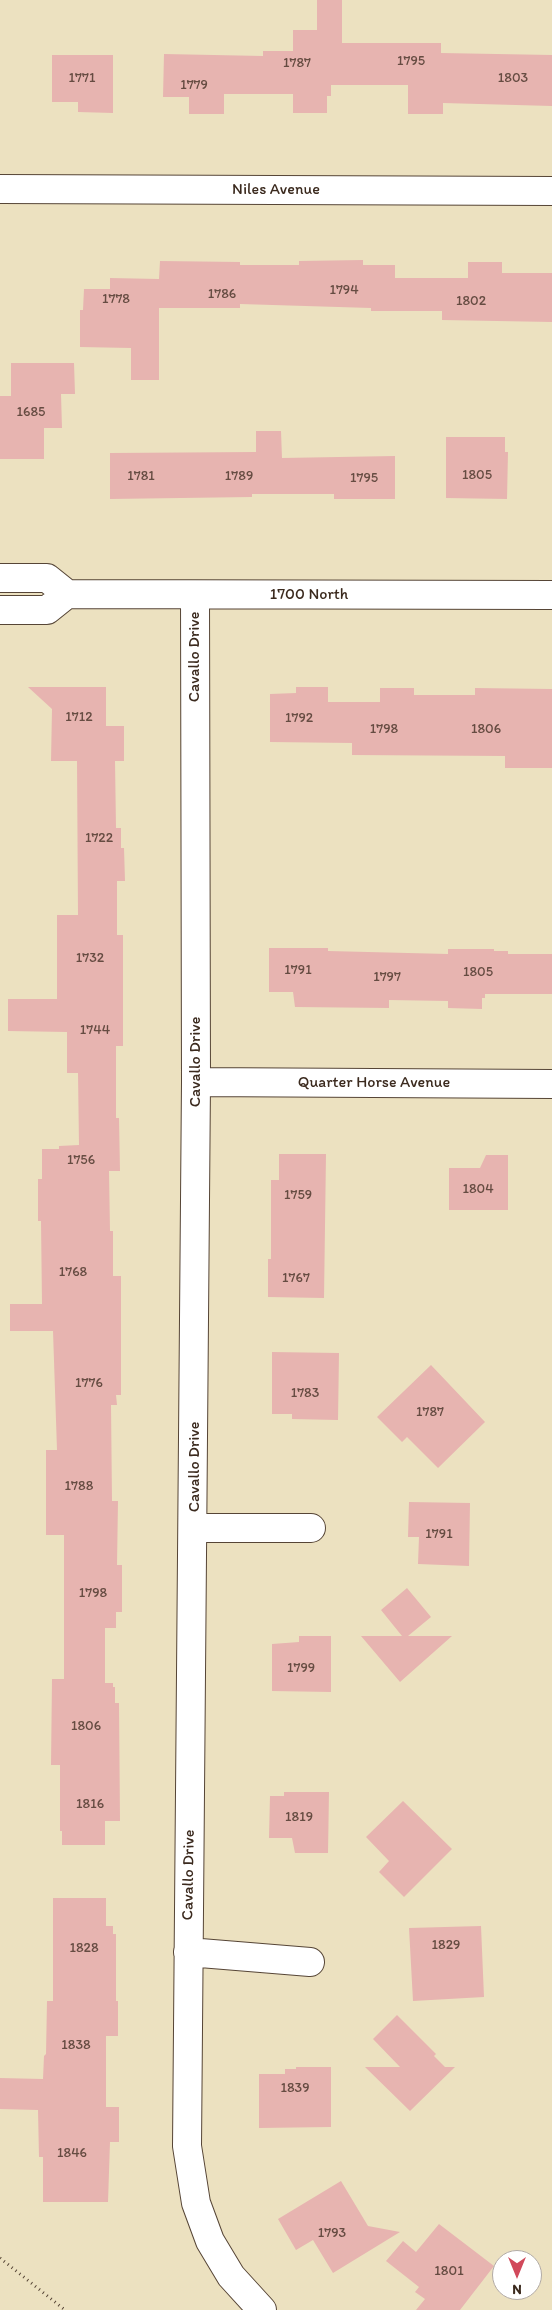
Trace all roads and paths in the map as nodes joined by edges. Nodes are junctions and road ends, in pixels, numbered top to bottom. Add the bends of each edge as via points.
1 (0, 189) edge
2 (552, 190) edge
3 (0, 578) edge
4 (67, 594) junction
5 (195, 595) junction
6 (552, 595) edge
7 (0, 610) edge
8 (196, 1082) junction
9 (552, 1084) edge
10 (194, 1528) junction
11 (311, 1528) dead end
12 (188, 1952) junction
13 (310, 1962) dead end
14 (0, 2258) edge
15 (65, 2310) edge
16 (262, 2310) edge

1 - 2 street, Niles Avenue
3 - 4 street via 47,578
4 - 5 street, 1700 North
4 - 7 street via 47,610
5 - 6 street, 1700 North
5 - 8 street, Cavallo Drive
8 - 9 street, Quarter Horse Avenue
8 - 10 street, Cavallo Drive
10 - 11 street, Cavallo Drive
10 - 12 street, Cavallo Drive
12 - 13 street
12 - 16 street, Cavallo Drive via 188,2146 196,2202 210,2241 231,2276
14 - 15 path

